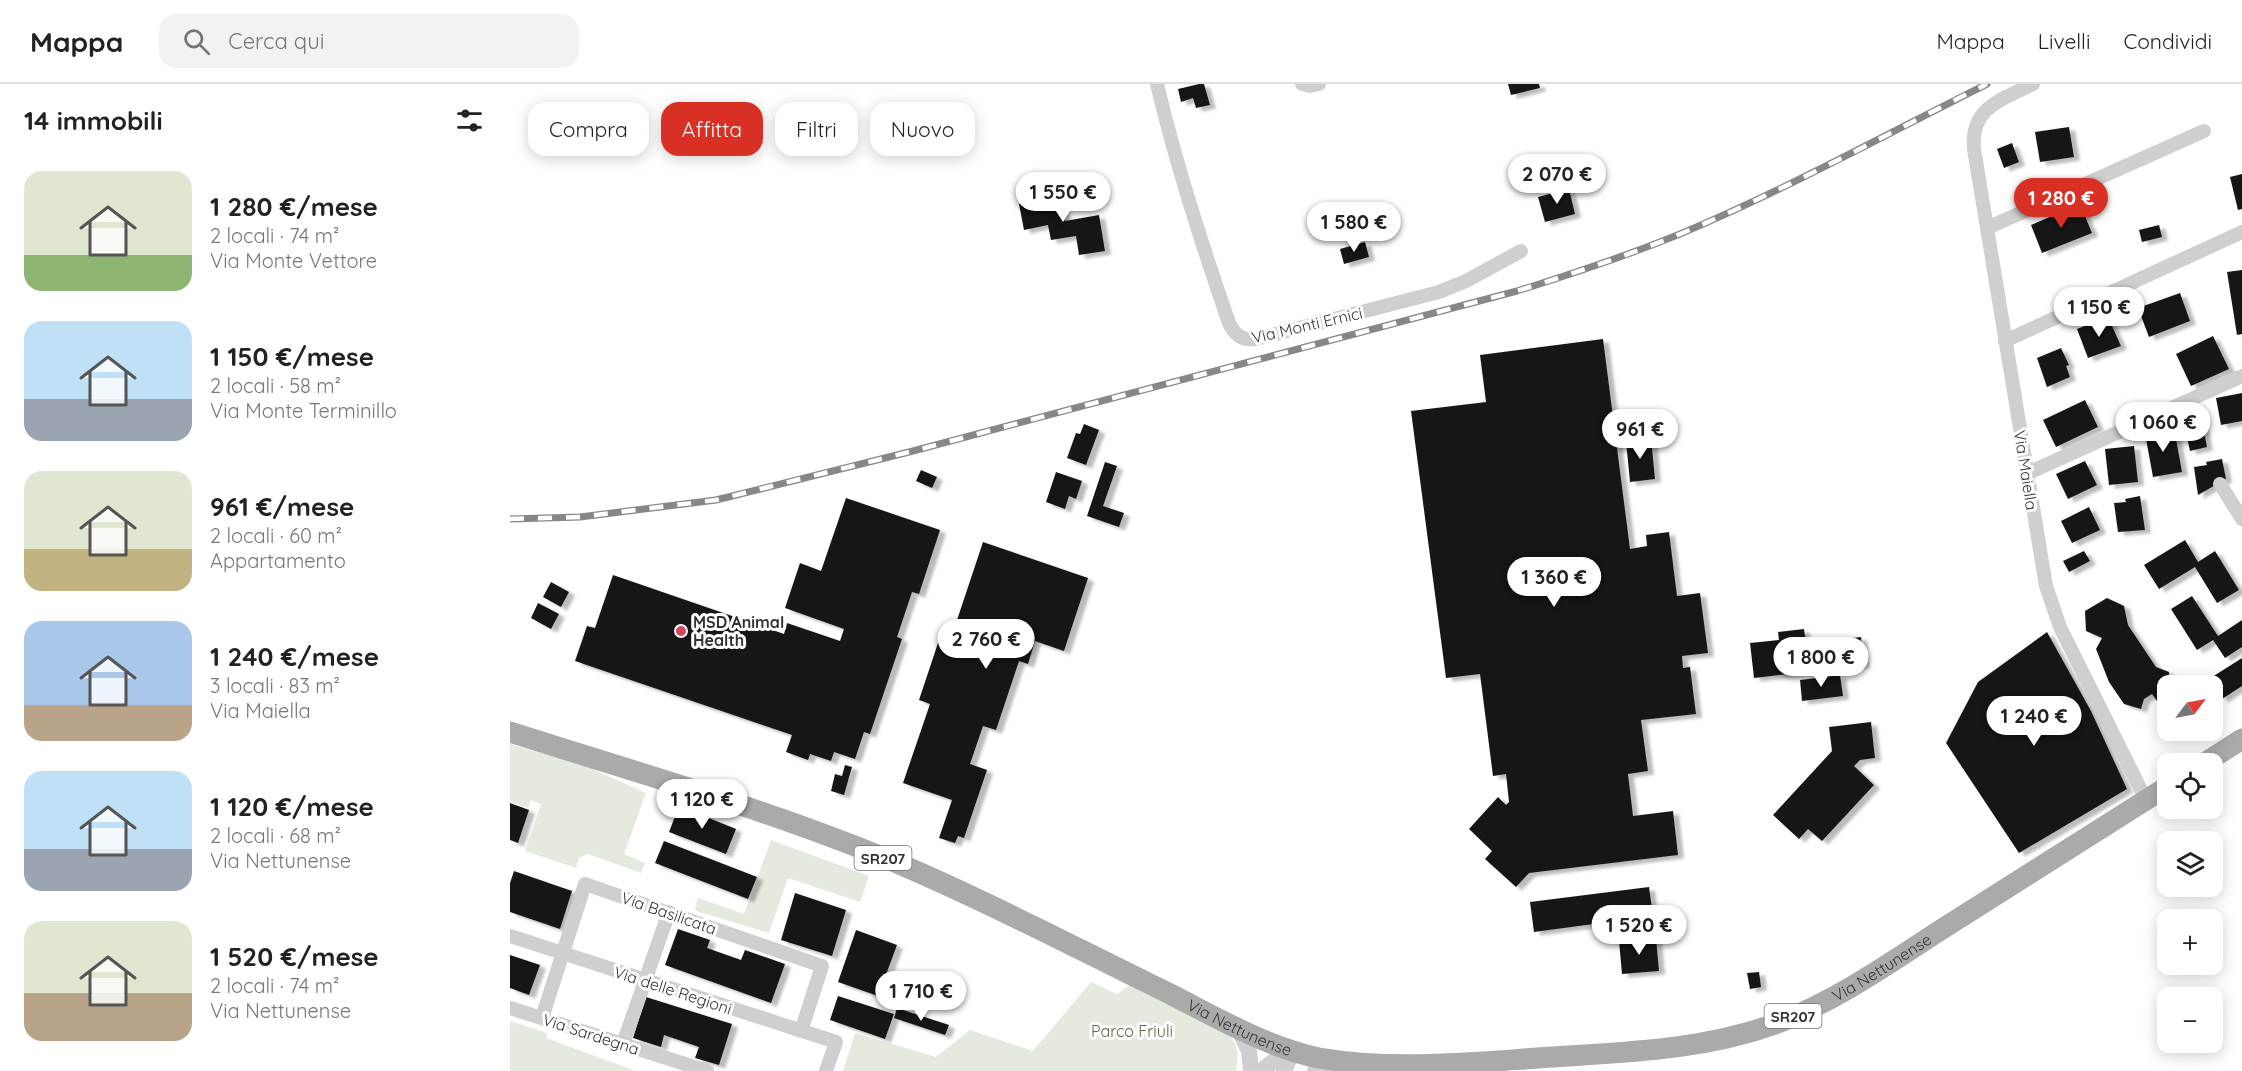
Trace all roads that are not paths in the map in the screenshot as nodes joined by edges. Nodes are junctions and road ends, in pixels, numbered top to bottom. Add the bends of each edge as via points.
1 (1157, 84) edge
2 (1302, 84) edge
3 (1319, 84) edge
4 (2033, 84) edge
5 (2204, 131) dead end
6 (1987, 228) junction
7 (2242, 232) edge
8 (1521, 251) dead end
9 (2005, 340) junction
10 (2242, 376) edge
11 (2026, 474) junction
12 (2220, 484) dead end
13 (2242, 519) edge
14 (510, 732) edge
15 (2242, 739) edge
16 (2220, 753) edge
17 (2157, 793) edge
18 (2146, 800) junction
19 (669, 912) junction
20 (510, 936) edge
21 (562, 953) junction
22 (644, 981) junction
23 (510, 1008) edge
24 (542, 1018) junction
25 (1238, 1028) junction
26 (801, 1031) junction
27 (623, 1044) junction
28 (1293, 1051) junction
29 (1359, 1064) junction
30 (707, 1071) edge
31 (826, 1071) edge
32 (1251, 1071) edge
33 (1262, 1071) edge
34 (1284, 1071) edge
35 (1315, 1071) edge

1 - 8 street, Via Monti Ernici via 1178,168 1214,278 1232,328 1243,338 1256,339 1429,296
2 - 3 street
4 - 6 street, Via Maiella via 1992,105 1978,120 1974,142
5 - 6 street
6 - 9 street, Via Maiella
7 - 9 street
9 - 11 street, Via Maiella
10 - 11 street
11 - 18 street, Via Maiella via 2052,608
12 - 13 street
14 - 25 main road, Via Nettunense / SR207 via 871,852 1012,916
15 - 16 main road
17 - 18 main road, Via Nettunense / SR207
18 - 29 main road, Via Nettunense / SR207 via 1875,972 1776,1023 1724,1039 1668,1049 1460,1063
19 - 21 street, Via Basilicata via 585,884
19 - 22 street
19 - 26 street, Via Basilicata via 822,966
20 - 21 street, Via delle Regioni
21 - 22 street, Via delle Regioni
21 - 24 street, Via Basilicata
22 - 26 street, Via delle Regioni
22 - 27 street
23 - 24 street, Via Sardegna
24 - 27 street, Via Sardegna
25 - 28 main road, Via Nettunense / SR207
25 - 32 street via 1249,1051
26 - 31 street, Via delle Regioni via 836,1042
27 - 30 street, Via Sardegna
28 - 29 main road, Via Nettunense / SR207
28 - 33 street
28 - 34 street
29 - 35 street

